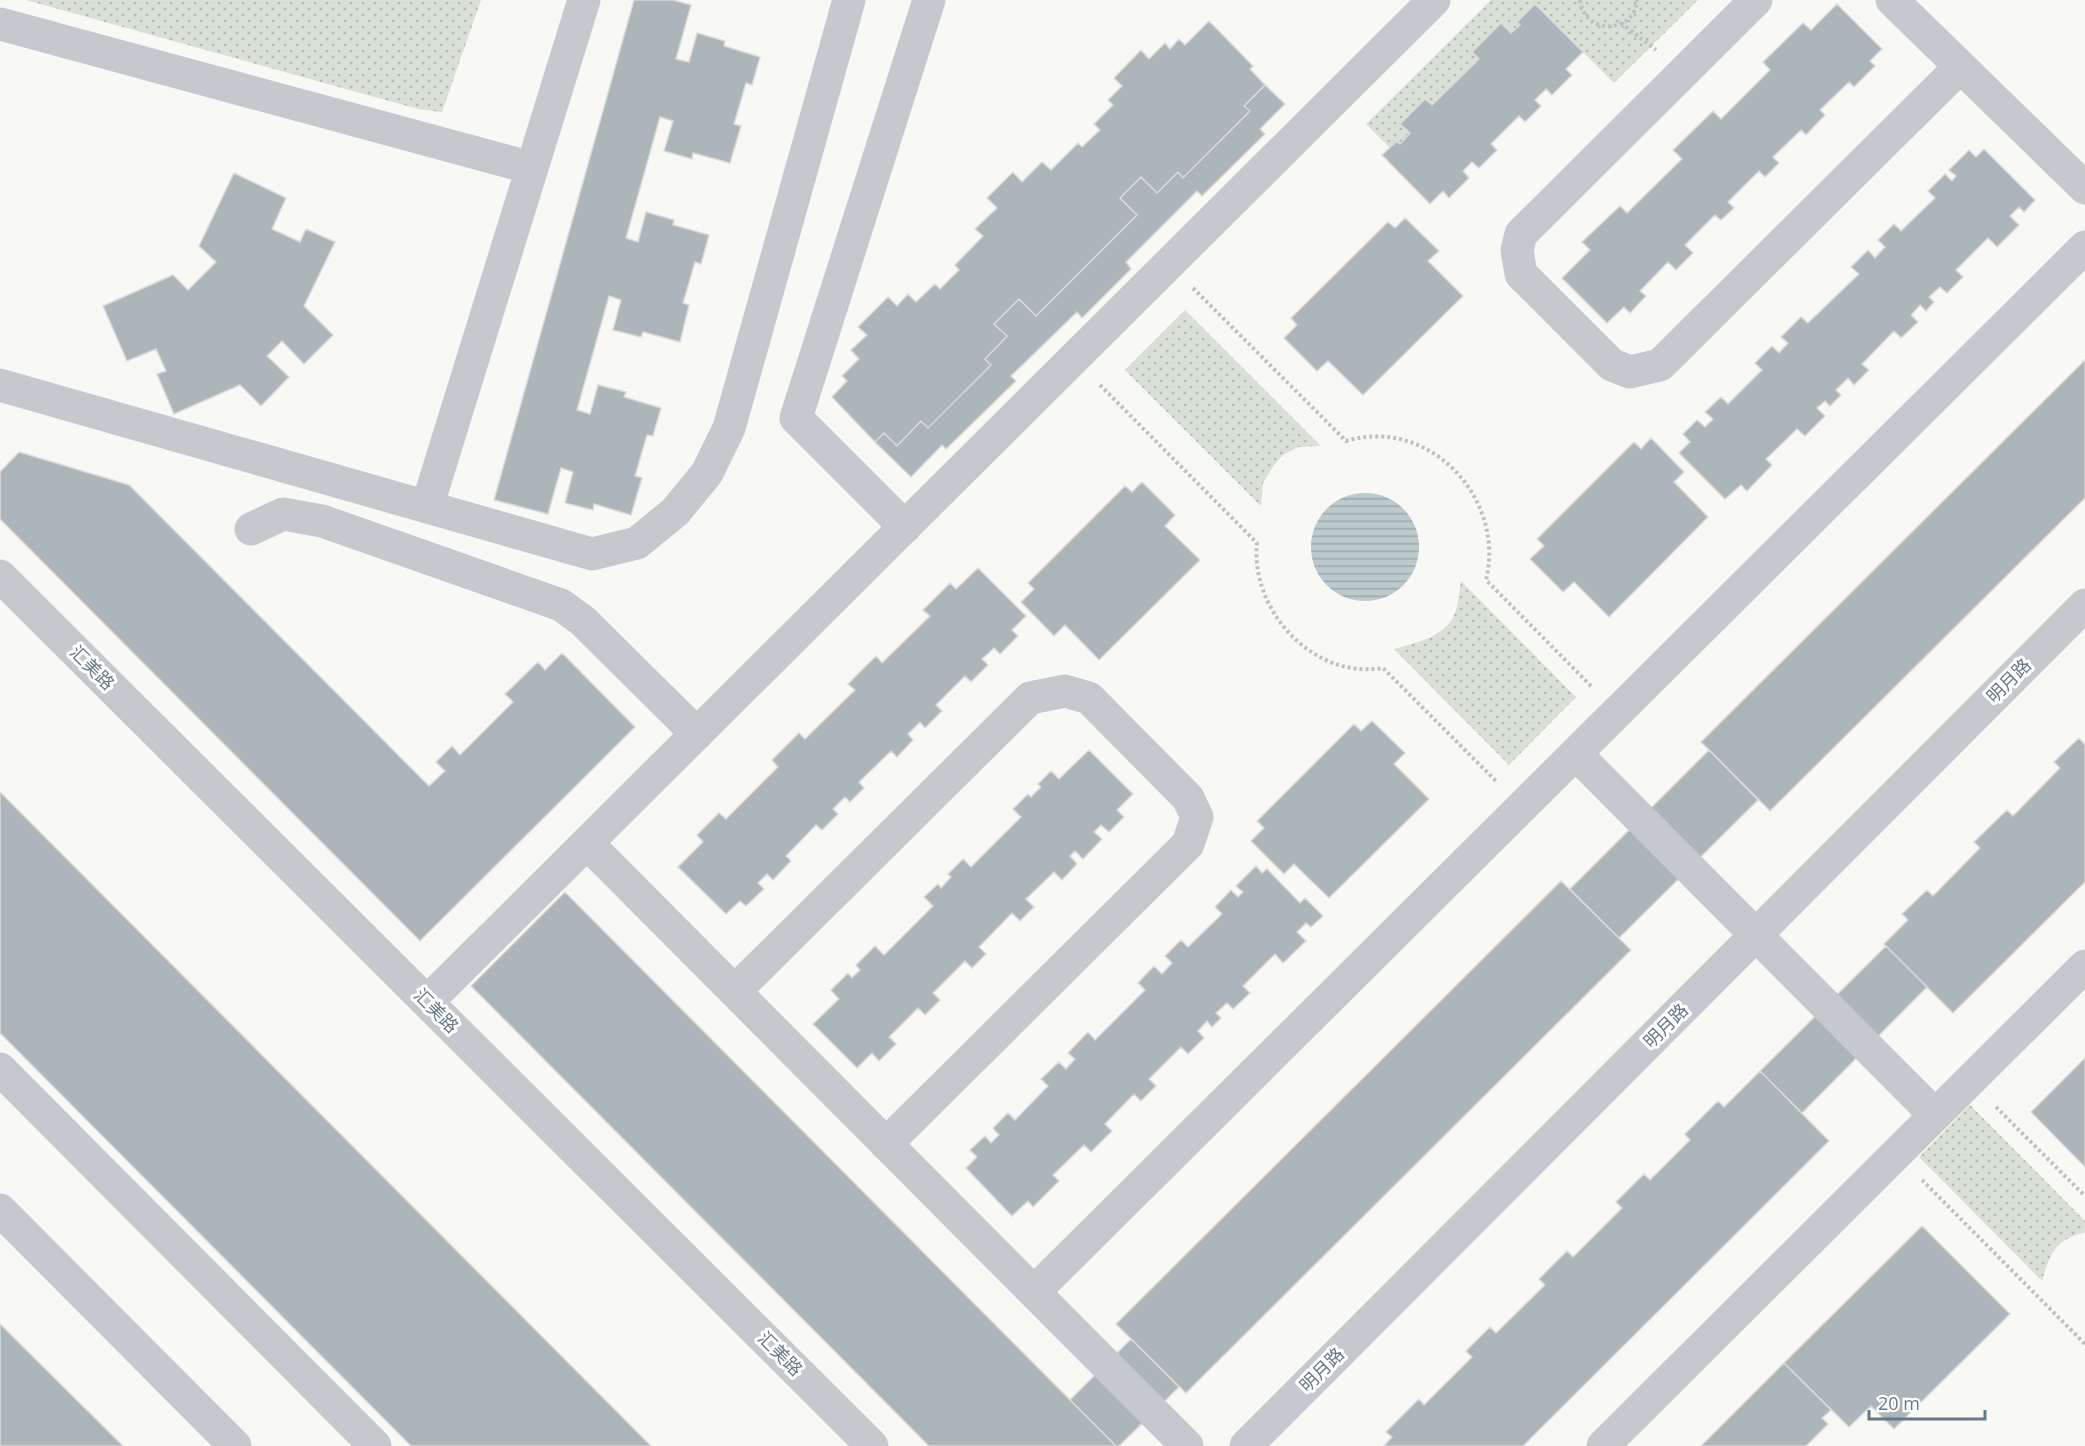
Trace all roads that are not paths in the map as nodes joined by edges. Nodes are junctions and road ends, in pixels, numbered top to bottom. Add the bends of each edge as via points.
1 (584, 0) edge
2 (849, 0) edge
3 (929, 0) edge
4 (1434, 0) edge
5 (1756, 0) edge
6 (1892, 0) edge
7 (0, 24) edge
8 (1960, 67) junction
9 (532, 168) junction
10 (2085, 188) edge
11 (2085, 247) edge
12 (0, 385) edge
13 (427, 507) junction
14 (905, 527) junction
15 (250, 529) dead end
16 (0, 576) edge
17 (2085, 605) edge
18 (697, 734) junction
19 (1576, 754) junction
20 (587, 843) junction
21 (1756, 935) junction
22 (2085, 966) edge
23 (735, 992) junction
24 (427, 1002) junction
25 (0, 1069) edge
26 (1935, 1115) junction
27 (886, 1144) junction
28 (0, 1210) edge
29 (1034, 1292) junction
30 (235, 1446) edge
31 (375, 1446) edge
32 (872, 1446) edge
33 (1187, 1446) edge
34 (1246, 1446) edge
35 (1603, 1446) edge

1 - 9 street
2 - 13 street via 729,428 707,473 675,512 637,543 592,554
3 - 14 street via 796,418
4 - 14 street
5 - 8 street via 1521,234 1517,250 1521,274 1612,365 1630,372 1660,365
6 - 8 street
7 - 9 street
8 - 10 street
9 - 13 street
11 - 19 street
12 - 13 street
14 - 18 street
15 - 18 street via 283,514 322,521 561,605 583,621
16 - 24 street, 汇美路
17 - 21 street, 明月路
18 - 20 street
19 - 21 street
19 - 29 street
20 - 23 street
20 - 24 street
21 - 26 street
21 - 34 street, 明月路
22 - 26 street
23 - 27 street
23 - 27 street via 1030,698 1065,691 1089,698 1188,798 1197,817 1188,844
24 - 32 street, 汇美路
25 - 31 street
26 - 35 street
27 - 29 street
28 - 30 street
29 - 33 street

